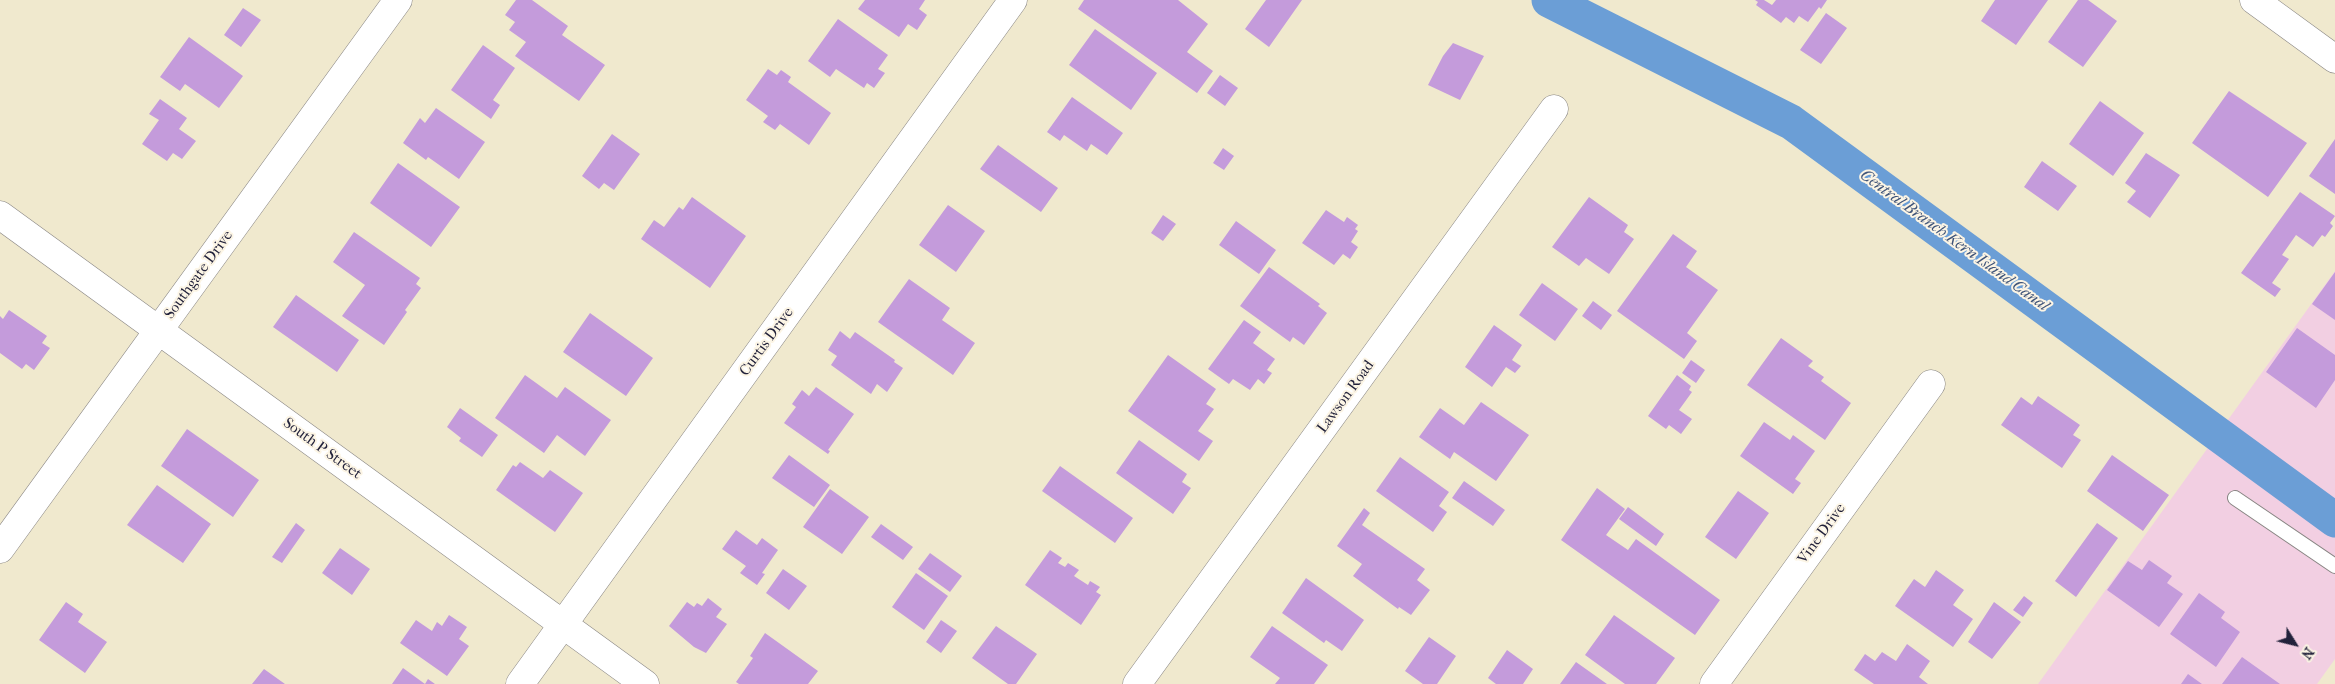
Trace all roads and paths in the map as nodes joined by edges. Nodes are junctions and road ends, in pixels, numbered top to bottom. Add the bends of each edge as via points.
1 (398, 0) edge
2 (1013, 0) edge
3 (2254, 0) edge
4 (2335, 59) edge
5 (1554, 109) dead end
6 (0, 215) edge
7 (159, 330) junction
8 (1931, 384) dead end
9 (2235, 498) dead end
10 (0, 549) edge
11 (2335, 566) edge
12 (563, 625) junction
13 (520, 684) edge
14 (645, 684) edge
15 (1137, 684) edge
16 (1714, 684) edge

1 - 7 street, Southgate Drive
2 - 12 street, Curtis Drive
3 - 4 street
5 - 15 street, Lawson Road
6 - 7 street, South P Street
7 - 10 street, Southgate Drive
7 - 12 street, South P Street
8 - 16 street, Vine Drive
9 - 11 lane
12 - 13 street, Curtis Drive
12 - 14 street, South P Street

